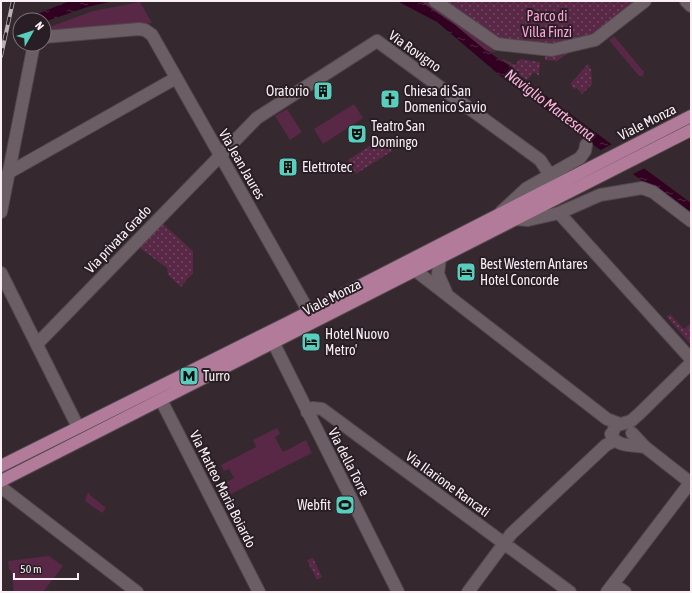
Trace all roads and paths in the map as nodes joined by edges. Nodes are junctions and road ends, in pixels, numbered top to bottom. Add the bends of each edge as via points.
1 (436, 1) edge
2 (645, 1) edge
3 (686, 1) edge
4 (691, 6) edge
5 (52, 36) edge
6 (32, 52) edge
7 (176, 78) junction
8 (691, 116) edge
9 (691, 130) edge
10 (586, 145) dead end
11 (220, 156) junction
12 (8, 173) junction
13 (550, 175) junction
14 (1, 212) edge
15 (559, 213) junction
16 (515, 219) junction
17 (488, 221) junction
18 (691, 221) edge
19 (440, 258) junction
20 (416, 271) junction
21 (1, 273) edge
22 (449, 297) junction
23 (309, 312) junction
24 (37, 344) junction
25 (274, 344) junction
26 (691, 359) edge
27 (691, 364) edge
28 (156, 388) junction
29 (161, 400) junction
30 (307, 412) junction
31 (78, 427) junction
32 (621, 433) junction
33 (84, 440) junction
34 (1, 466) edge
35 (691, 483) edge
36 (2, 484) edge
37 (504, 543) junction
38 (610, 588) edge
39 (138, 592) edge
40 (259, 592) edge
41 (398, 592) edge
42 (468, 592) edge
43 (570, 592) edge
44 (625, 592) edge

1 - 2 street via 497,44 549,50 589,43
3 - 4 street
5 - 7 street, Via Jean Jaures via 139,29 148,32
6 - 12 street
7 - 11 street, Via Jean Jaures
7 - 12 street
8 - 17 main road, Viale Monza
9 - 16 main road, Viale Monza
10 - 13 street, Viale Monza via 580,158
11 - 13 street, Via Rovigno via 257,118 377,41 540,160
11 - 23 street, Via Jean Jaures
11 - 24 street, Via privata Grado
12 - 14 street
13 - 17 street, Viale Monza via 527,188
15 - 16 street, Viale Monza via 528,220
15 - 18 street, Viale Monza via 600,195 644,188 655,193
15 - 26 street
16 - 19 main road, Viale Monza
17 - 23 main road, Viale Monza
19 - 20 main road, Viale Monza
19 - 22 street via 438,277
20 - 22 street
20 - 25 main road, Viale Monza
21 - 24 street
22 - 32 street via 607,419
23 - 28 main road, Viale Monza
24 - 31 street
25 - 29 main road, Viale Monza
25 - 30 street, Via della Torre
27 - 32 street
28 - 29 main road
28 - 31 main road, Viale Monza
29 - 33 main road, Viale Monza
29 - 40 street, Via Matteo Maria Boiardo
30 - 37 street, Via Ilarione Rancati via 313,408 322,409
30 - 41 street, Via della Torre
31 - 33 main road
31 - 34 main road, Viale Monza
32 - 35 street via 645,447
32 - 37 street
33 - 36 main road, Viale Monza
35 - 38 street
36 - 39 street
37 - 42 street
37 - 43 street, Via Ilarione Rancati
38 - 44 street

